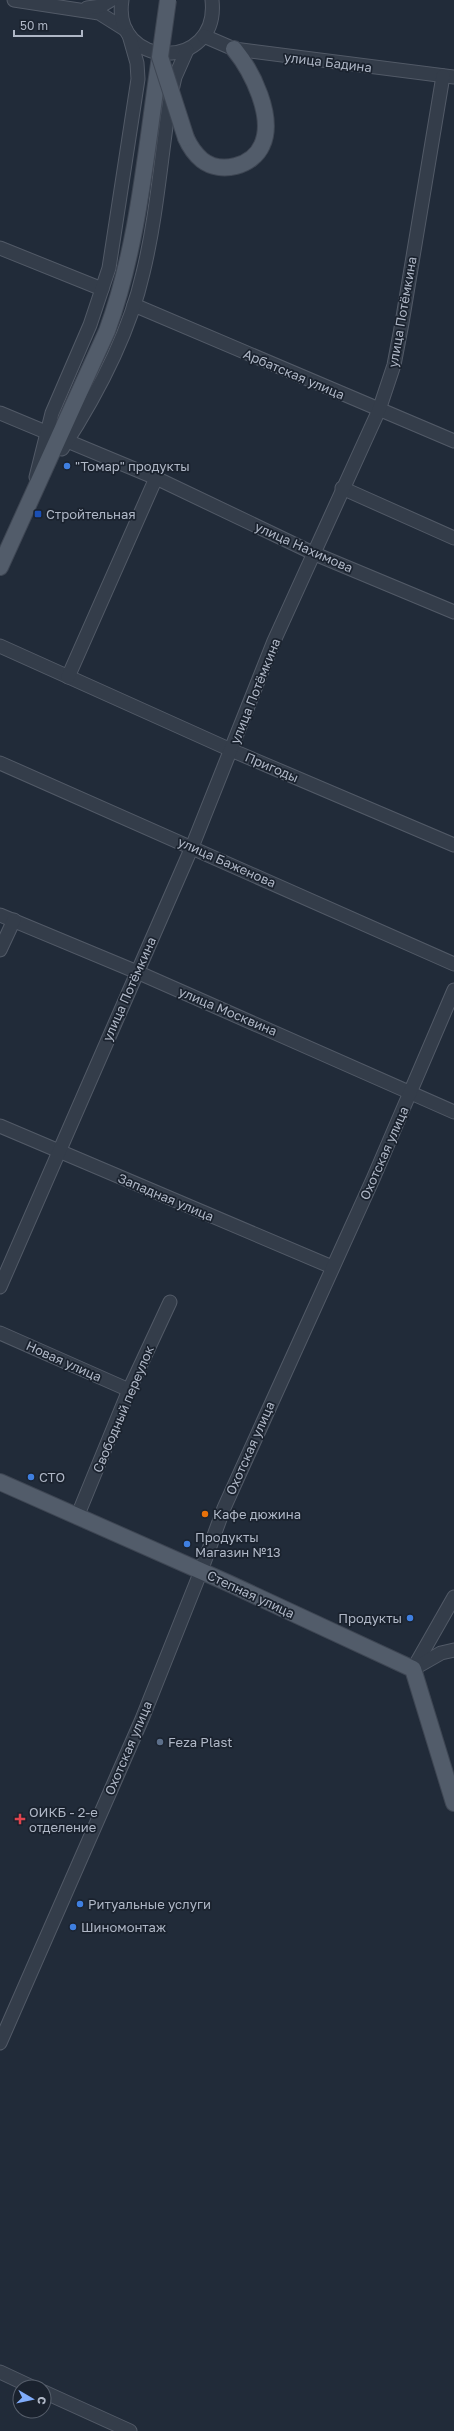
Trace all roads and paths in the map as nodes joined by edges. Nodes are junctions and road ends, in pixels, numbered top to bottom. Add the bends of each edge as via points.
1 (14, 0) edge
2 (111, 0) edge
3 (122, 0) edge
4 (168, 0) edge
5 (212, 0) edge
6 (82, 9) junction
7 (127, 33) junction
8 (204, 36) junction
9 (187, 50) junction
10 (234, 50) junction
11 (160, 57) junction
12 (448, 76) edge
13 (0, 248) edge
14 (102, 289) junction
15 (134, 306) junction
16 (379, 410) junction
17 (0, 414) edge
18 (57, 437) junction
19 (454, 441) edge
20 (156, 478) junction
21 (342, 488) junction
22 (454, 538) edge
23 (315, 554) junction
24 (0, 567) edge
25 (454, 612) edge
26 (0, 646) edge
27 (68, 678) junction
28 (231, 750) junction
29 (0, 763) edge
30 (454, 845) edge
31 (192, 846) junction
32 (0, 915) edge
33 (14, 920) junction
34 (0, 950) edge
35 (454, 964) edge
36 (136, 972) junction
37 (454, 990) edge
38 (411, 1092) junction
39 (454, 1112) edge
40 (0, 1126) edge
41 (58, 1151) junction
42 (332, 1267) junction
43 (0, 1287) edge
44 (170, 1302) dead end
45 (0, 1332) edge
46 (129, 1390) junction
47 (0, 1482) edge
48 (77, 1517) junction
49 (201, 1571) junction
50 (454, 1596) edge
51 (454, 1650) edge
52 (413, 1669) junction
53 (453, 1797) edge
54 (0, 2043) edge
55 (0, 2372) edge
56 (15, 2379) edge
57 (52, 2396) edge
58 (130, 2431) edge

1 - 6 street
2 - 6 street via 101,6
3 - 7 street via 122,19
4 - 11 main road, bridge
5 - 8 street via 210,24
6 - 7 street via 99,13
7 - 9 street via 138,45 149,51 175,54
7 - 14 street via 137,63 138,79 109,268
8 - 9 street
8 - 10 street, улица Бадина
9 - 15 street via 175,77 170,99 149,240
10 - 11 main road, bridge via 245,62 256,86 266,118 266,132 263,145 255,156 245,163 222,167 203,161 191,148
10 - 12 street, улица Бадина
11 - 18 main road via 132,240 119,299
12 - 16 street, улица Потёмкина via 394,365
13 - 14 street
14 - 18 street via 90,325 60,390
15 - 16 street, Арбатская улица
15 - 18 street via 94,396
16 - 19 street, Арбатская улица
16 - 21 street, улица Потёмкина
17 - 18 street, улица Нахимова
18 - 20 street, улица Нахимова
18 - 24 main road
20 - 23 street, улица Нахимова
20 - 27 street
21 - 22 street
21 - 23 street, улица Потёмкина
23 - 25 street, улица Нахимова
23 - 28 street, улица Потёмкина via 274,641
26 - 27 street, Пригоды
27 - 28 street, Пригоды
28 - 30 street, Пригоды
28 - 31 street, улица Потёмкина
29 - 31 street, улица Баженова
31 - 35 street, улица Баженова
31 - 36 street, улица Потёмкина
32 - 33 street, улица Москвина
33 - 34 street
33 - 36 street, улица Москвина
36 - 38 street, улица Москвина
36 - 41 street, улица Потёмкина
37 - 38 street, Охотская улица
38 - 39 street, улица Москвина
38 - 42 street, Охотская улица
40 - 41 street, Западная улица
41 - 42 street, Западная улица
41 - 43 street, улица Потёмкина
42 - 49 street, Охотская улица via 224,1508
44 - 46 street, Свободный переулок
45 - 46 street, Новая улица
46 - 48 street, Свободный переулок
47 - 48 main road, Степная улица
48 - 49 main road, Степная улица
49 - 52 main road, Степная улица
49 - 54 street, Охотская улица via 137,1729
50 - 52 street
51 - 52 street via 441,1653
52 - 53 main road
55 - 56 street
57 - 58 street

